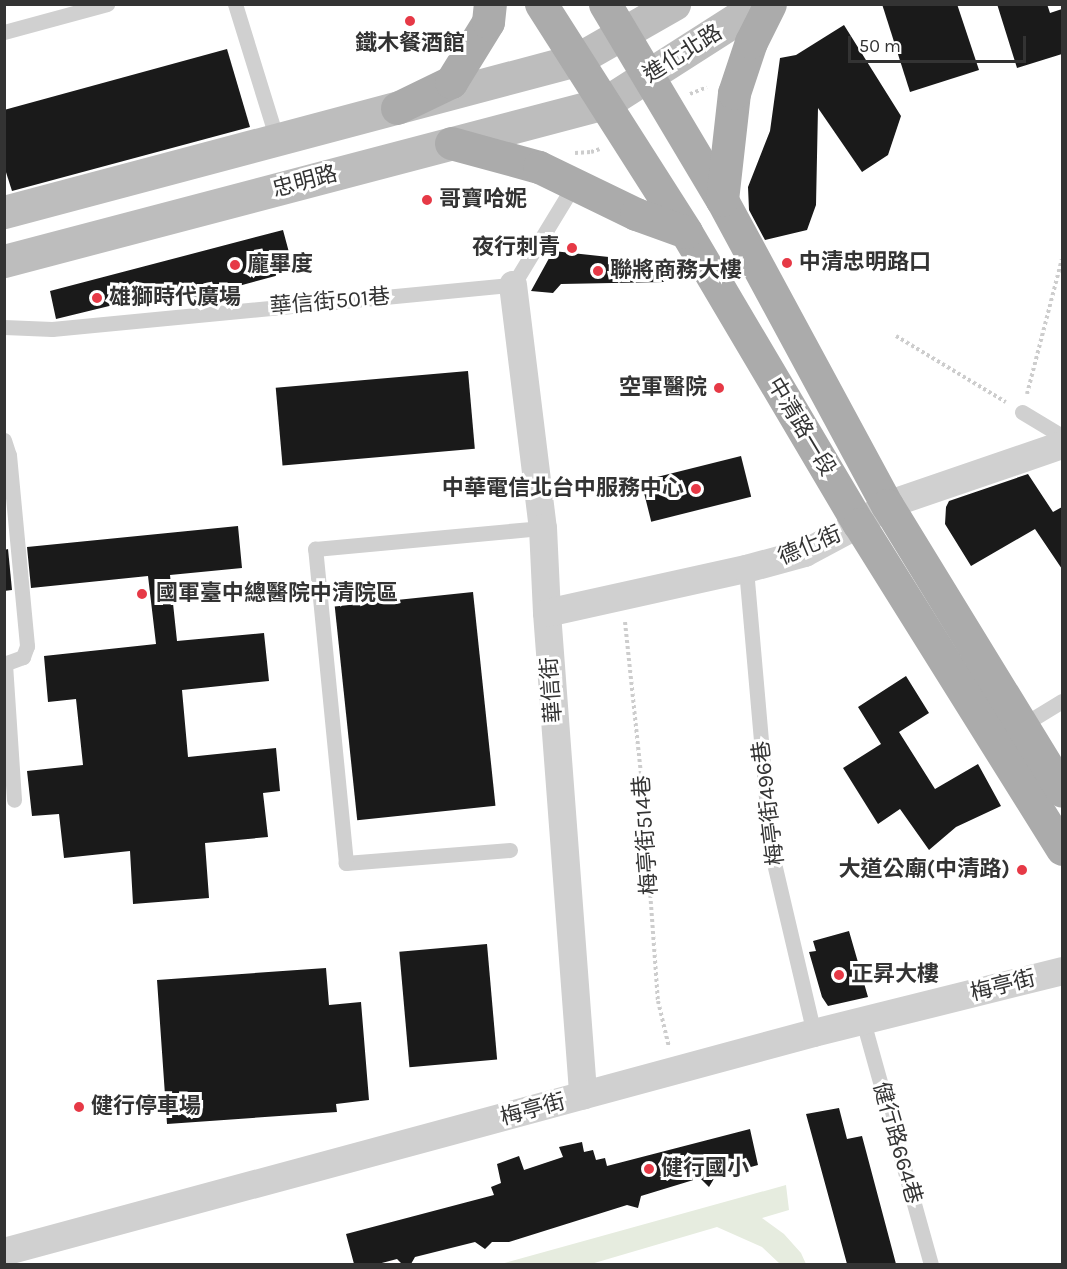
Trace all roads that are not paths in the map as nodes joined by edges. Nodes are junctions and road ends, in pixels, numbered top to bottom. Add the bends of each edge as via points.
1 (107, 4) edge
2 (235, 4) edge
3 (490, 4) edge
4 (541, 4) edge
5 (605, 4) edge
6 (674, 4) edge
7 (760, 4) edge
8 (770, 4) edge
9 (4, 32) edge
10 (623, 34) junction
11 (576, 60) junction
12 (650, 75) junction
13 (605, 102) junction
14 (397, 108) junction
15 (277, 141) junction
16 (451, 143) junction
17 (575, 183) junction
18 (722, 200) junction
19 (4, 212) edge
20 (686, 232) junction
21 (4, 261) edge
22 (513, 285) junction
23 (4, 327) edge
24 (1022, 412) road end
25 (1062, 436) edge
26 (4, 440) edge
27 (1062, 445) edge
28 (887, 505) junction
29 (859, 524) junction
30 (543, 528) junction
31 (746, 569) junction
32 (547, 613) junction
33 (5, 664) edge
34 (1062, 701) edge
35 (1021, 726) junction
36 (1062, 791) edge
37 (14, 800) dead end
38 (1062, 849) edge
39 (510, 850) dead end
40 (1062, 971) edge
41 (863, 1020) junction
42 (814, 1033) junction
43 (583, 1096) junction
44 (4, 1252) edge
45 (931, 1264) edge

1 - 9 lane
2 - 15 lane
3 - 14 main road via 488,22 451,82
4 - 11 main road, 中清路一段
5 - 10 main road, 中清路一段
6 - 10 main road, 進化北路
7 - 12 main road, 進化北路
8 - 18 main road via 751,42 734,93
10 - 11 main road, 進化北路
10 - 12 main road, 中清路一段
11 - 13 main road, 中清路一段
11 - 14 main road
12 - 13 main road, 進化北路
12 - 18 main road, 中清路一段
13 - 16 main road, 忠明路
13 - 20 main road, 中清路一段
14 - 15 main road
15 - 19 main road
16 - 17 main road via 538,167
16 - 21 main road, 忠明路
17 - 20 main road via 636,214
17 - 22 lane
18 - 28 main road, 中清路一段
20 - 29 main road, 中清路一段
22 - 23 lane, 華信街501巷 via 52,329
22 - 30 street, 華信街
24 - 25 lane
26 - 33 lane via 9,455 27,646 23,657
27 - 28 street, 德化街
28 - 29 street, 德化街
28 - 35 main road, 中清路一段
29 - 31 street, 德化街 via 805,553
29 - 38 main road, 中清路一段
30 - 32 street, 華信街
30 - 39 lane via 315,549 346,863
31 - 32 street, 德化街
31 - 42 lane, 梅亭街496巷 via 770,846
32 - 43 street, 華信街
33 - 37 lane
34 - 35 lane
35 - 36 main road, 中清路一段
40 - 41 street, 梅亭街
41 - 42 street, 梅亭街
41 - 45 lane, 健行路664巷
42 - 43 street, 梅亭街
43 - 44 street, 梅亭街

